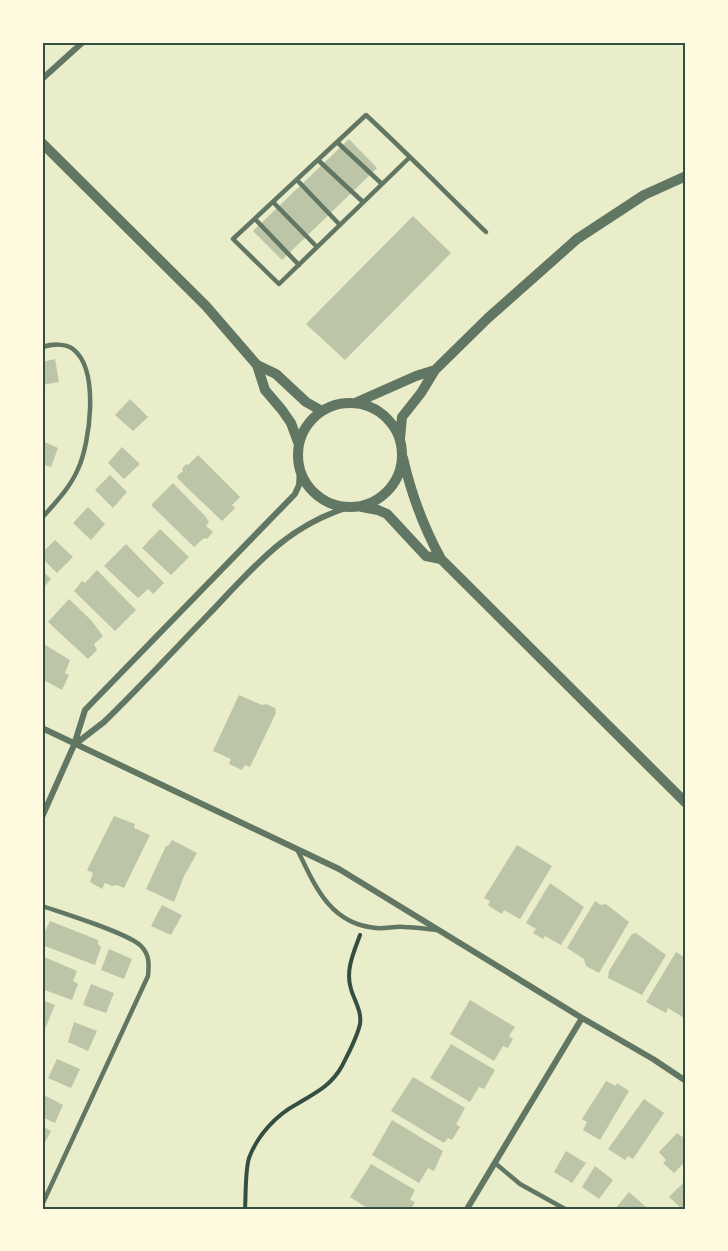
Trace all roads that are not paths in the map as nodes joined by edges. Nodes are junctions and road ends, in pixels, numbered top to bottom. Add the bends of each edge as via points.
1 (83, 42) edge
2 (42, 79) edge
3 (337, 142) junction
4 (42, 143) edge
5 (410, 157) junction
6 (318, 160) junction
7 (686, 176) edge
8 (297, 180) junction
9 (382, 184) junction
10 (273, 202) junction
11 (363, 202) junction
12 (255, 219) junction
13 (340, 225) junction
14 (486, 232) dead end
15 (317, 247) junction
16 (298, 265) junction
17 (42, 346) edge
18 (257, 365) junction
19 (435, 370) junction
20 (355, 403) junction
21 (322, 411) junction
22 (400, 439) junction
23 (298, 442) junction
24 (403, 459) junction
25 (300, 470) junction
26 (354, 507) junction
27 (42, 518) edge
28 (441, 560) junction
29 (42, 729) edge
30 (74, 745) junction
31 (686, 803) edge
32 (42, 817) edge
33 (297, 848) junction
34 (42, 906) edge
35 (438, 931) junction
36 (582, 1018) junction
37 (686, 1081) edge
38 (495, 1163) junction
39 (42, 1205) edge
40 (466, 1209) edge
41 (566, 1209) edge

1 - 2 street
3 - 5 lane via 366,115
3 - 6 lane
3 - 9 lane
4 - 18 street via 206,306
5 - 9 lane
5 - 14 lane
6 - 8 lane
6 - 11 lane
7 - 19 street via 644,195 577,239
8 - 10 lane
8 - 13 lane
9 - 11 lane
10 - 12 lane
10 - 15 lane
11 - 13 lane
12 - 16 lane
12 - 16 lane via 233,240 279,284
13 - 15 lane
15 - 16 lane
17 - 27 lane via 64,346 81,358 90,391 90,430 78,469
18 - 21 street via 276,374 306,402
18 - 23 street via 265,390 291,423
19 - 20 street
19 - 22 street via 402,417
20 - 21 street
20 - 22 street via 371,407 385,417
21 - 23 street via 305,427
22 - 24 street
23 - 25 street
24 - 26 street via 396,483 386,494
24 - 28 street
25 - 26 street via 318,499 332,506
25 - 30 street via 295,494 85,710
26 - 28 street via 387,513 426,556
26 - 30 street via 323,516 289,535 104,722
28 - 31 street
29 - 30 street
30 - 32 street
30 - 33 street
33 - 35 street via 339,869
33 - 35 lane via 320,895 338,914 376,928
34 - 39 lane via 125,937 141,946 150,961 148,976
35 - 36 street
36 - 37 street
36 - 38 street
38 - 40 street
38 - 41 lane via 520,1184

